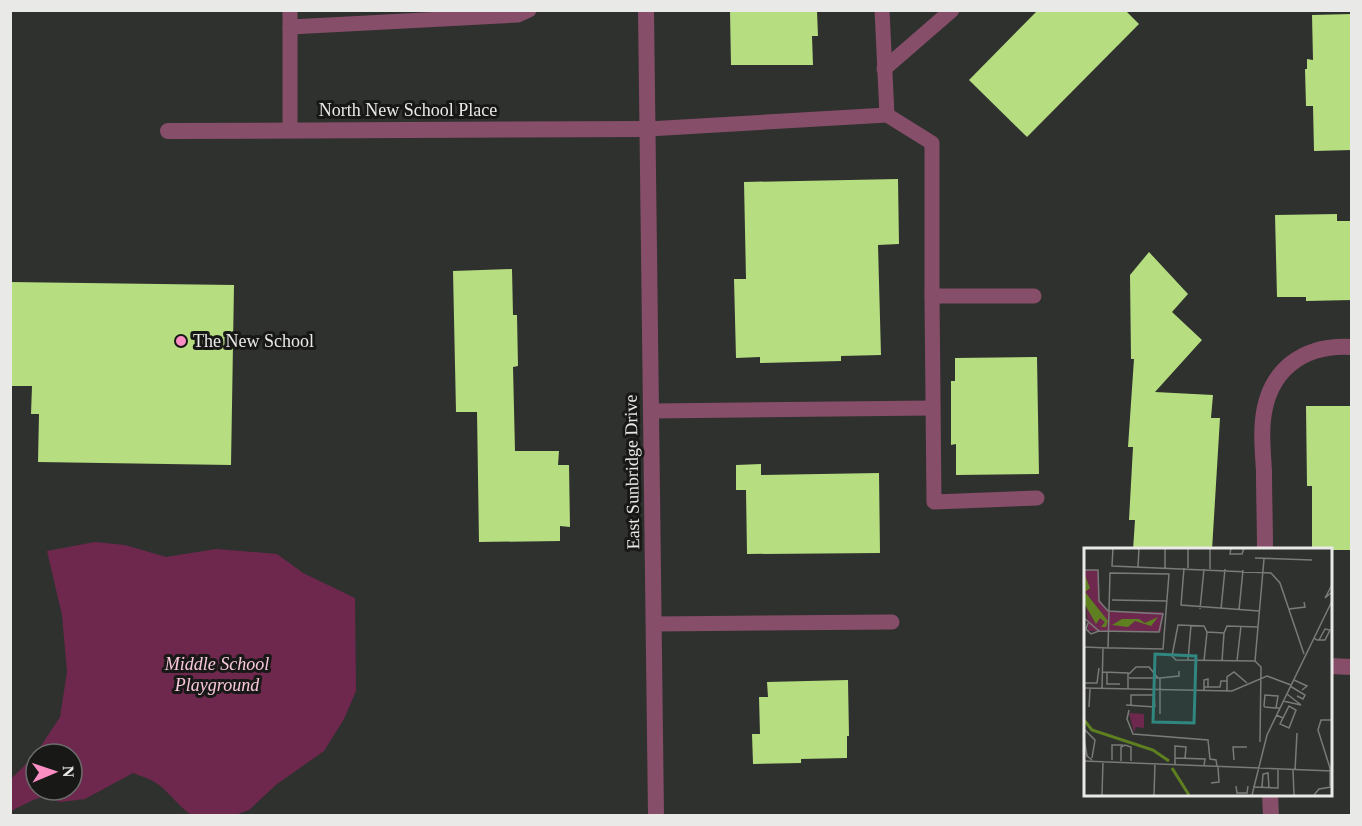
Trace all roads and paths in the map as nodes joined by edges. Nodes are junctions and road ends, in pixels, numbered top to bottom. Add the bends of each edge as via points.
1 (290, 10) edge
2 (529, 10) edge
3 (646, 10) edge
4 (882, 10) edge
5 (952, 10) edge
6 (290, 27) junction
7 (884, 69) junction
8 (887, 115) junction
9 (648, 129) junction
10 (290, 130) junction
11 (168, 131) dead end
12 (932, 296) junction
13 (1034, 296) dead end
14 (1352, 347) edge
15 (933, 408) junction
16 (651, 411) junction
17 (1037, 498) dead end
18 (1265, 548) edge
19 (892, 622) dead end
20 (654, 624) junction
21 (1332, 666) edge
22 (1352, 667) edge
23 (1270, 796) edge
24 (656, 816) edge
25 (1271, 816) edge

1 - 6 lane
2 - 6 lane via 518,15
3 - 9 street, East Sunbridge Drive
4 - 7 lane
5 - 7 lane
6 - 10 lane
7 - 8 lane
8 - 9 lane
8 - 12 lane via 932,143
9 - 10 street, North New School Place
9 - 16 street, East Sunbridge Drive
10 - 11 street, North New School Place
12 - 13 lane
12 - 15 lane
14 - 18 street via 1334,346 1305,353 1284,367 1270,391 1263,420
15 - 16 lane
15 - 17 lane via 934,502
16 - 20 street, East Sunbridge Drive
19 - 20 lane
20 - 24 street, East Sunbridge Drive
21 - 22 street
23 - 25 street

